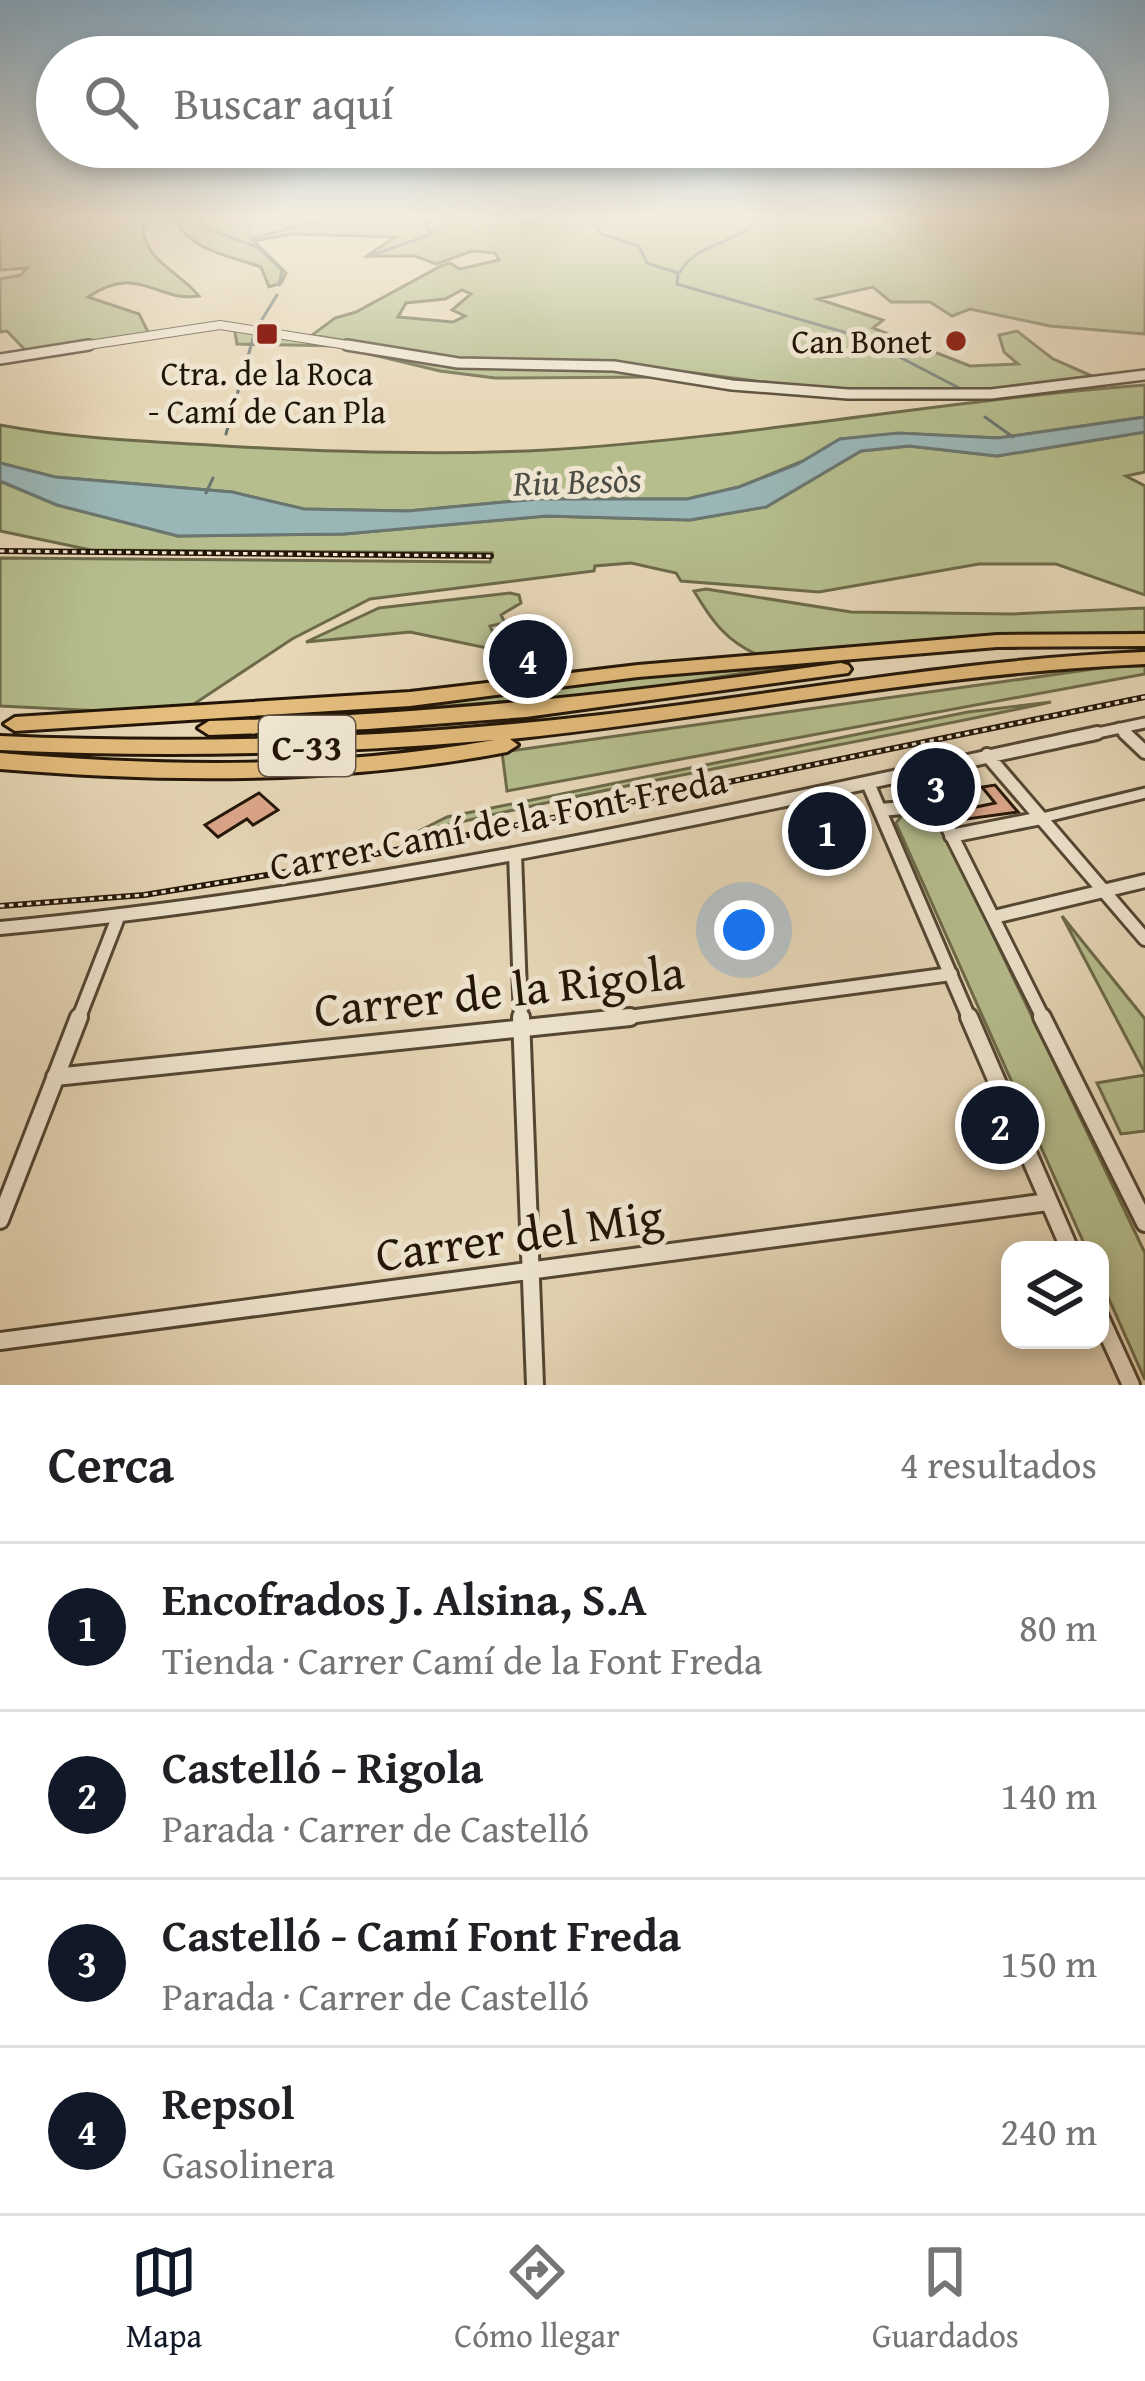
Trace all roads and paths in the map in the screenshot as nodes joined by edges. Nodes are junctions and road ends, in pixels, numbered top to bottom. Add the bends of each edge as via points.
1 (0, 359) edge
2 (1145, 375) edge
3 (1145, 640) edge
4 (1145, 658) edge
5 (613, 721) junction
6 (1145, 722) edge
7 (1120, 728) junction
8 (5, 730) edge
9 (1145, 752) edge
10 (987, 755) junction
11 (0, 760) edge
12 (920, 770) junction
13 (868, 783) junction
14 (1145, 793) edge
15 (934, 805) junction
16 (881, 810) junction
17 (1041, 818) junction
18 (951, 836) junction
19 (515, 854) junction
20 (1145, 881) edge
21 (1105, 892) junction
22 (994, 916) junction
23 (117, 920) junction
24 (0, 928) edge
25 (1145, 939) edge
26 (951, 974) junction
27 (520, 1027) junction
28 (55, 1077) junction
29 (1139, 1201) edge
30 (1048, 1202) junction
31 (0, 1220) edge
32 (1145, 1222) edge
33 (1066, 1241) edge
34 (530, 1271) junction
35 (1109, 1337) edge
36 (0, 1341) edge
37 (535, 1385) edge
38 (1131, 1385) edge

1 - 2 street via 220,325 458,363 614,366 848,394 991,394
3 - 8 highway, C-33 via 935,656 428,719
4 - 5 highway, C-33 via 975,670
5 - 8 highway, C-33 via 345,745 170,748
5 - 11 highway via 446,757 352,767 173,771
6 - 7 street, Carrer Camí de la Font Freda
7 - 9 street
7 - 10 street, Carrer Camí de la Font Freda
10 - 12 street, Carrer Camí de la Font Freda
10 - 17 street
12 - 13 street, Carrer Camí de la Font Freda
12 - 15 street
13 - 16 street
13 - 19 street, Carrer Camí de la Font Freda
14 - 17 street
15 - 16 street
15 - 18 street
16 - 26 street
17 - 18 street
17 - 21 street
18 - 22 street
19 - 23 street, Carrer Camí de la Font Freda
19 - 27 street
20 - 21 street
21 - 22 street
21 - 25 street
22 - 29 street
23 - 24 street, Carrer Camí de la Font Freda
23 - 28 street
26 - 27 street, Carrer de la Rigola
26 - 30 street
27 - 28 street, Carrer de la Rigola
27 - 34 street
28 - 31 street
29 - 32 street
30 - 33 street
30 - 34 street, Carrer del Mig
34 - 36 street, Carrer del Mig
34 - 37 street
35 - 38 street

